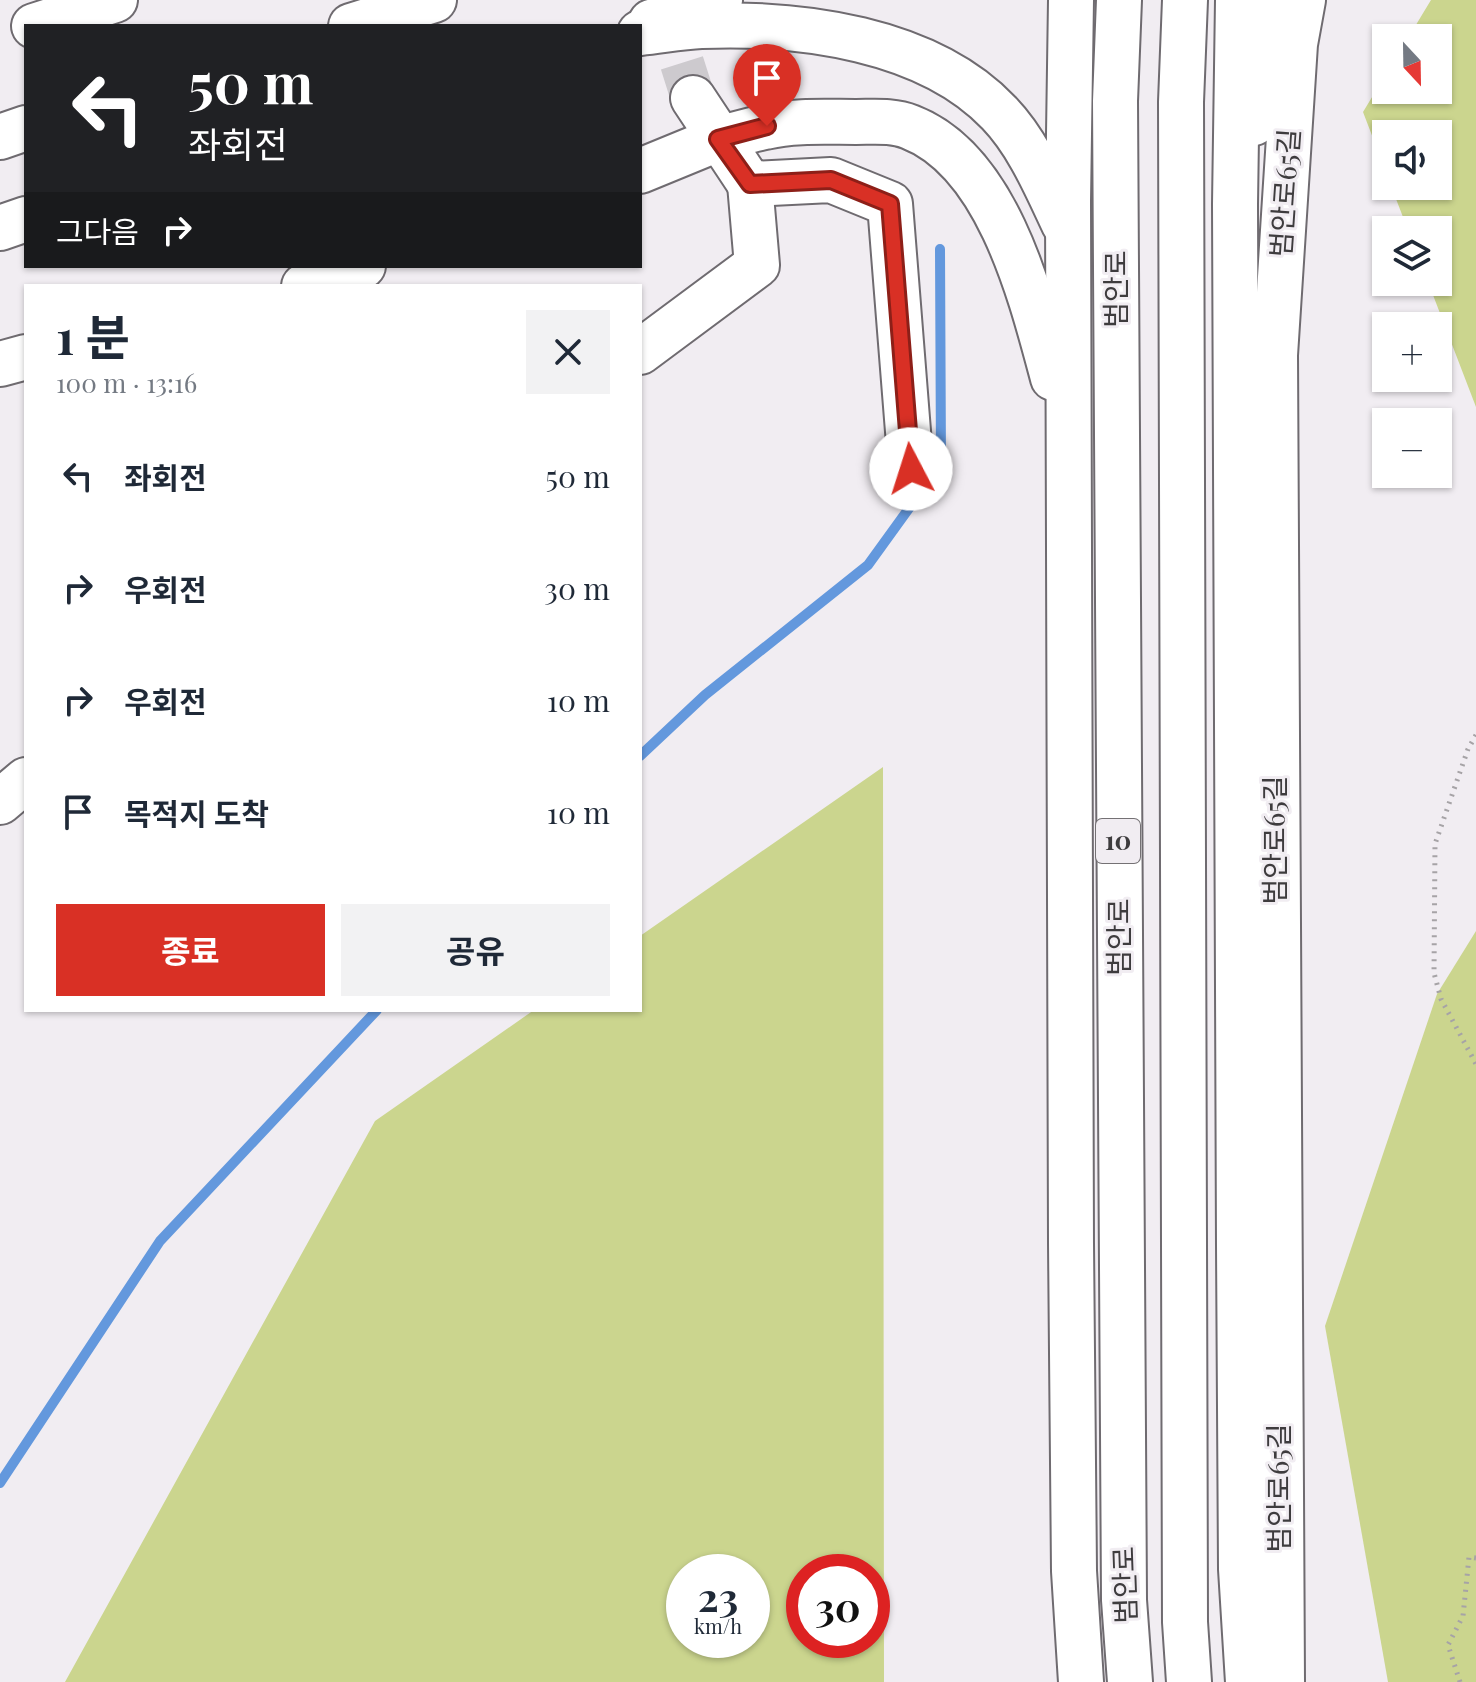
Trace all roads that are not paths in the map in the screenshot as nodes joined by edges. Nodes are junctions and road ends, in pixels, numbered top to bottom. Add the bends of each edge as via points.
1 (115, 0) edge
2 (434, 0) edge
3 (720, 0) edge
4 (1071, 0) edge
5 (1119, 0) edge
6 (1185, 0) edge
7 (1238, 0) edge
8 (1282, 0) edge
9 (1303, 0) edge
10 (40, 24) edge
11 (357, 24) edge
12 (642, 25) edge
13 (24, 29) edge
14 (642, 33) edge
15 (0, 37) edge
16 (704, 93) tunnel mouth
17 (24, 129) edge
18 (0, 137) edge
19 (718, 139) junction
20 (642, 170) edge
21 (750, 184) junction
22 (1235, 204) junction
23 (24, 220) edge
24 (0, 228) edge
25 (1068, 234) junction
26 (357, 268) edge
27 (310, 284) edge
28 (642, 351) edge
29 (24, 358) edge
30 (0, 364) edge
31 (1069, 439) junction
32 (911, 469) dead end
33 (24, 782) edge
34 (0, 802) edge
35 (1081, 1682) edge
36 (1130, 1682) edge
37 (1189, 1682) edge
38 (1248, 1682) edge
39 (1282, 1682) edge

1 - 10 main road
2 - 11 main road
3 - 12 main road
4 - 25 main road
5 - 36 main road, 범안로 / 10 via 1118,826 1124,1600
6 - 37 main road via 1181,102
7 - 22 main road
8 - 22 main road
9 - 39 main road, 범안로65길 via 1295,44 1275,355
13 - 15 main road
14 - 25 main road via 700,26 779,28 843,37 937,67 1000,113 1033,162
16 - 19 main road
17 - 18 main road
19 - 20 main road
19 - 21 main road
19 - 31 main road via 804,122 892,122 947,148 994,212 1023,271
21 - 28 main road via 757,265
21 - 32 main road via 831,180 890,204
22 - 38 main road via 1241,1553
23 - 24 main road
25 - 31 main road
26 - 27 main road
29 - 30 main road
31 - 35 main road via 1074,1571
33 - 34 main road

